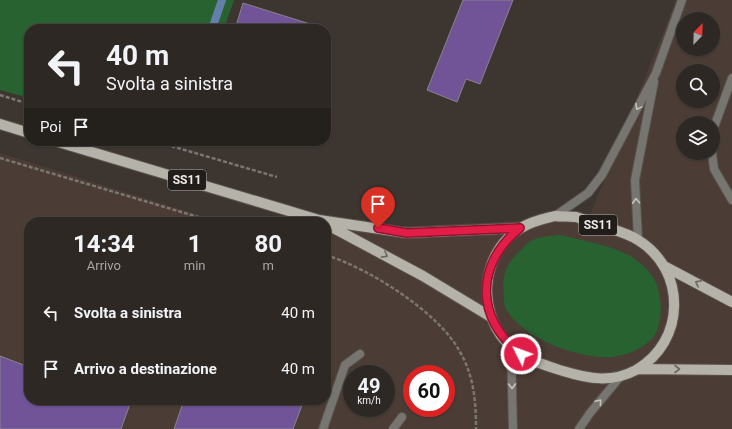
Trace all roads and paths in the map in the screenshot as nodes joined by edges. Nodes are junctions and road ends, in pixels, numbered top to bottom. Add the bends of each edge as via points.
1 (682, 0) edge
2 (656, 73) junction
3 (732, 78) edge
4 (0, 95) edge
5 (24, 102) edge
6 (718, 116) edge
7 (0, 124) edge
8 (24, 131) edge
9 (72, 146) edge
10 (171, 146) edge
11 (0, 158) edge
12 (713, 160) edge
13 (277, 177) dead end
14 (732, 200) edge
15 (555, 216) junction
16 (198, 217) edge
17 (306, 217) edge
18 (331, 223) edge
19 (331, 226) edge
20 (520, 228) junction
21 (638, 240) junction
22 (331, 257) edge
23 (664, 266) junction
24 (732, 302) edge
25 (490, 317) junction
26 (511, 347) junction
27 (360, 354) dead end
28 (638, 369) junction
29 (732, 370) edge
30 (620, 377) junction
31 (402, 417) dead end
32 (323, 429) edge
33 (393, 429) edge
34 (476, 429) edge
35 (513, 429) edge
36 (579, 429) edge

1 - 2 street
2 -> 15 street via 595,185 581,199
21 -> 2 street via 635,180
3 - 6 street
4 - 5 path
7 - 8 main road
9 - 17 main road, SS11
10 - 13 path
11 - 16 path
12 - 14 street via 714,169
15 - 20 main road, SS11 via 537,220
15 - 21 main road, SS11 via 576,218
18 - 20 main road, SS11 via 407,233
19 -> 25 main road, SS11 via 423,276
20 - 25 main road, SS11 via 503,244 488,275 486,296
21 - 23 main road, SS11 via 648,247
22 - 34 path via 352,265 394,289 432,318 444,331 460,351 470,374 475,396
24 -> 23 main road, SS11
23 - 28 main road, SS11 via 673,289 672,326 660,349
25 - 26 main road, SS11
26 - 30 main road, SS11 via 532,360 583,377
26 -> 35 street
27 - 32 street via 345,365
28 -> 29 main road, SS11
28 - 30 main road, SS11
36 -> 30 street
31 - 33 street

